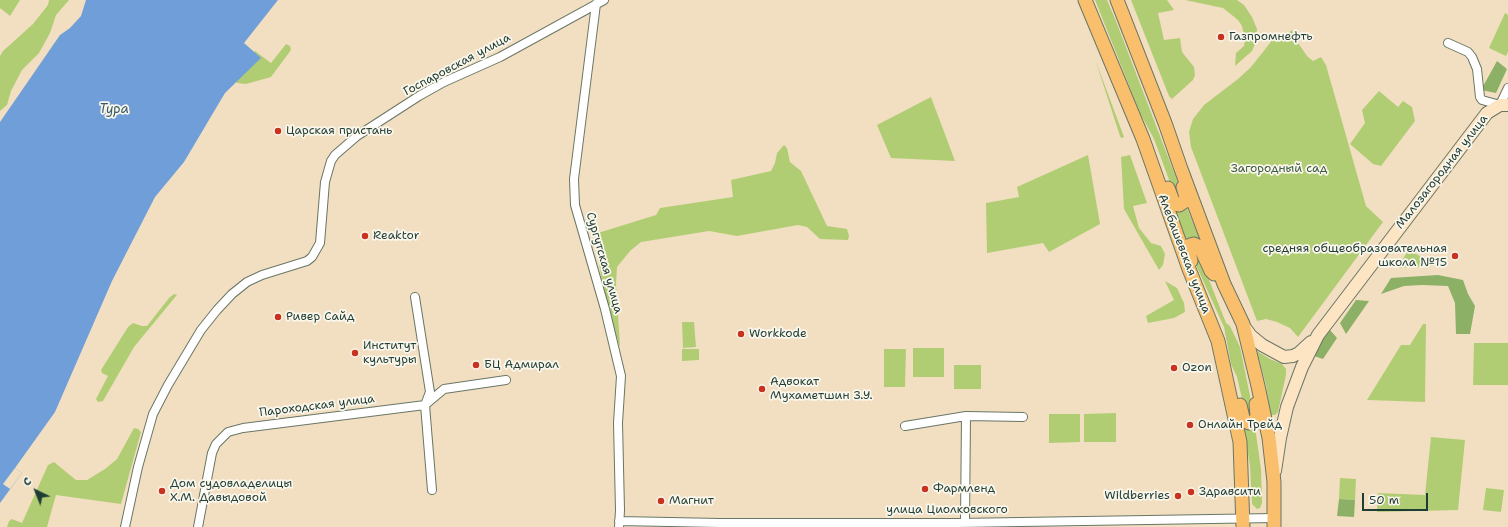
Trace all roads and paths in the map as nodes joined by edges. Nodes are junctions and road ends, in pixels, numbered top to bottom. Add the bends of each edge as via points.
1 (604, 0) edge
2 (1085, 0) edge
3 (1117, 0) edge
4 (596, 4) junction
5 (1448, 43) dead end
6 (1508, 88) edge
7 (1504, 105) edge
8 (1148, 156) junction
9 (1181, 169) junction
10 (1189, 269) junction
11 (1224, 284) junction
12 (415, 296) dead end
13 (1242, 324) junction
14 (1318, 335) junction
15 (1225, 370) junction
16 (506, 380) dead end
17 (425, 405) junction
18 (966, 416) junction
19 (1023, 417) dead end
20 (1284, 419) junction
21 (1259, 422) junction
22 (905, 426) dead end
23 (1274, 482) junction
24 (432, 490) dead end
25 (1243, 522) edge
26 (1274, 522) edge
27 (619, 524) edge
28 (960, 524) edge
29 (720, 525) edge
30 (125, 527) edge
31 (198, 527) edge

1 - 4 street, Госпаровская улица
2 - 8 main road, Алебашевская улица
3 - 9 main road
4 - 27 street, Сургутская улица via 574,179 575,205 621,376 618,423
4 - 30 street, Госпаровская улица via 500,57 419,96 335,155 325,182 320,243 312,257 247,282 217,310 201,330 153,414
5 - 7 street, Малозагородная улица via 1468,52 1472,57 1482,100
6 - 7 street
7 - 14 street, Малозагородная улица via 1487,113
8 - 9 main road via 1162,173 1173,201 1179,205 1186,197
8 - 10 main road, Алебашевская улица
9 - 11 main road
10 - 11 main road via 1191,261 1188,248 1194,244 1200,248 1211,271
10 - 15 main road, Алебашевская улица via 1218,341
11 - 13 main road
12 - 17 street via 430,392
13 - 14 street, Малозагородная улица via 1262,345 1284,357 1299,353
13 - 21 main road via 1258,386
14 - 20 street, Малозагородная улица via 1302,367
15 - 21 main road via 1233,381 1243,418 1245,421
15 - 25 main road, Алебашевская улица via 1240,442
16 - 17 street via 444,389
17 - 24 street
17 - 31 street, Пароходская улица via 271,424 228,432 216,444 212,453
18 - 19 street
18 - 22 street
18 - 28 street
20 - 21 street
20 - 23 street, Малозагородная улица
21 - 23 main road
23 - 26 main road
25 - 26 street, улица Циолковского
25 - 28 street, улица Циолковского
27 - 29 street, улица Циолковского
28 - 29 street, улица Циолковского

